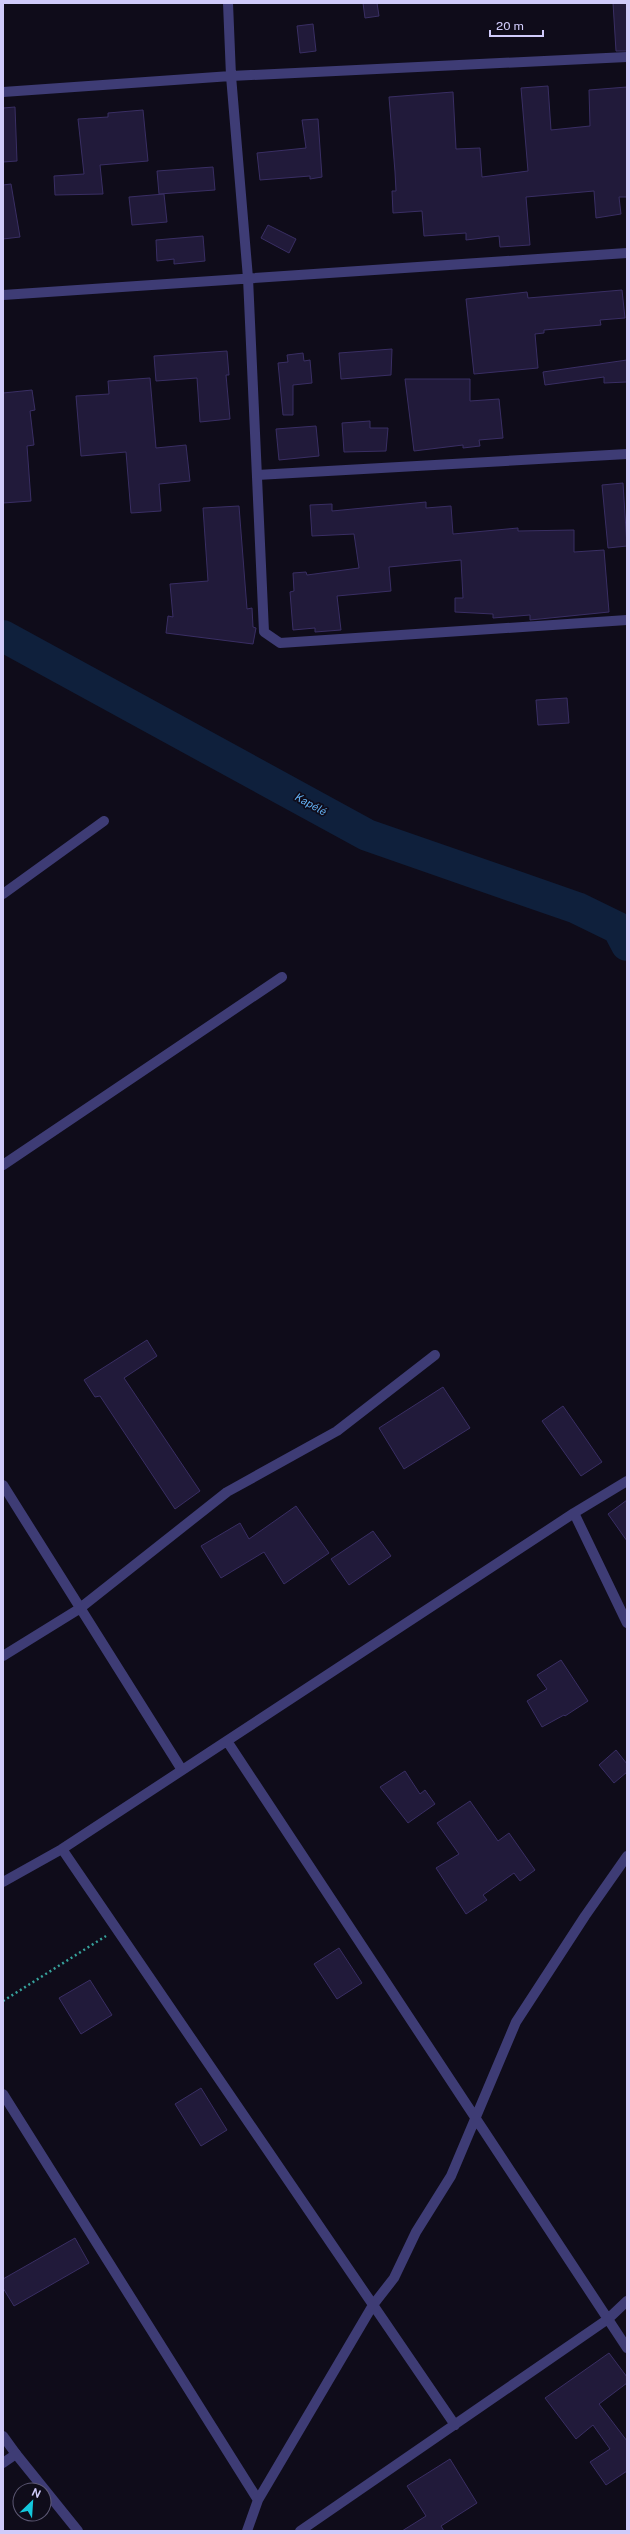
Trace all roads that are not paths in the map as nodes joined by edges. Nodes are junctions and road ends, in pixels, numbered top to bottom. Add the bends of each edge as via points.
1 (228, 3) edge
2 (627, 57) edge
3 (231, 76) junction
4 (3, 92) edge
5 (627, 253) edge
6 (248, 278) junction
7 (3, 295) edge
8 (627, 454) edge
9 (257, 475) junction
10 (627, 620) edge
11 (104, 821) dead end
12 (3, 894) edge
13 (282, 977) dead end
14 (3, 1165) edge
15 (435, 1355) dead end
16 (627, 1481) edge
17 (3, 1485) edge
18 (574, 1512) junction
19 (79, 1609) junction
20 (627, 1623) edge
21 (3, 1656) edge
22 (227, 1741) junction
23 (182, 1770) junction
24 (62, 1850) junction
25 (627, 1856) edge
26 (3, 1882) edge
27 (3, 2094) edge
28 (474, 2116) junction
29 (627, 2301) edge
30 (373, 2305) junction
31 (608, 2319) junction
32 (627, 2348) edge
33 (455, 2425) junction
34 (3, 2436) edge
35 (16, 2454) junction
36 (3, 2463) edge
37 (258, 2500) junction
38 (78, 2531) edge
39 (247, 2531) edge
40 (302, 2531) edge

1 - 3 street
2 - 3 street
3 - 4 street
3 - 6 street
5 - 6 street
6 - 7 street
6 - 9 street
8 - 9 street
9 - 10 street via 264,632 280,643
11 - 12 street
13 - 14 street
15 - 19 street via 337,1431 227,1492
16 - 18 street
17 - 19 street
18 - 20 street
18 - 22 street
19 - 21 street
19 - 23 street
22 - 23 street
22 - 28 street
23 - 24 street
24 - 26 street
24 - 30 street
25 - 28 street via 516,2022 489,2089
27 - 37 street
28 - 30 street via 451,2176 416,2232 394,2278
28 - 31 street
29 - 31 street
30 - 33 street
30 - 37 street
31 - 32 street
31 - 33 street
33 - 40 street
34 - 35 street
35 - 36 street
35 - 38 street
37 - 39 street

